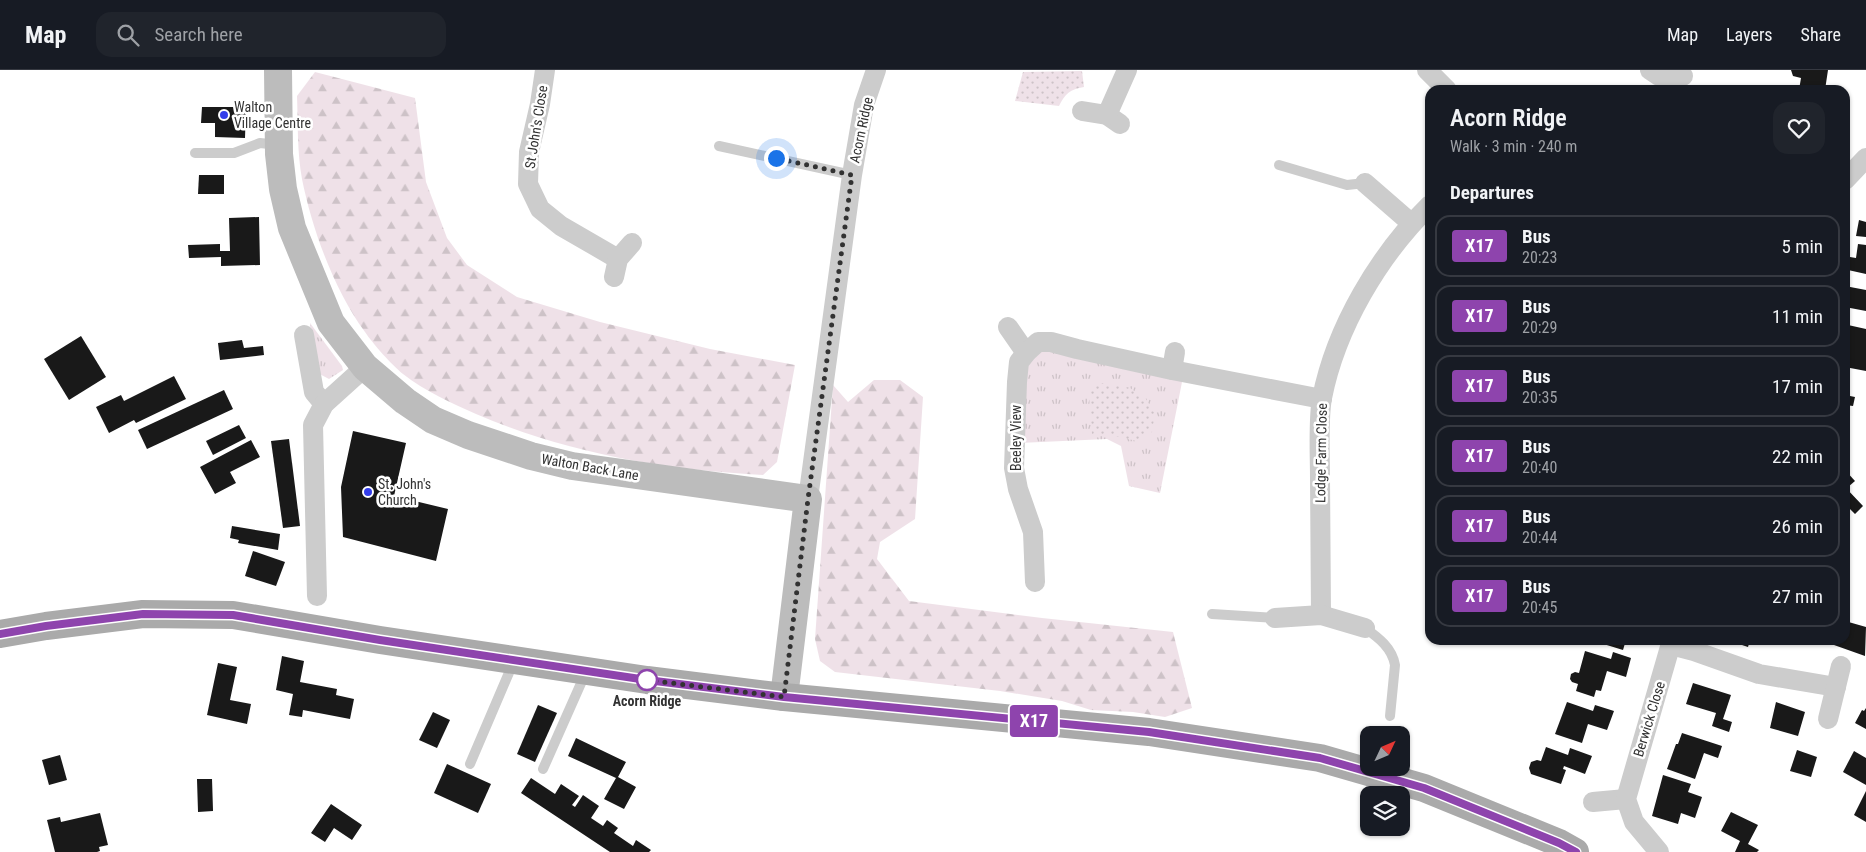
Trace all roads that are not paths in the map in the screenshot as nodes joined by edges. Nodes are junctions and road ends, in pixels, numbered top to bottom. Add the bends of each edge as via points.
1 (278, 70) edge
2 (545, 70) edge
3 (876, 70) edge
4 (1127, 70) edge
5 (1427, 70) edge
6 (1683, 76) dead end
7 (1654, 79) edge
8 (1442, 85) edge
9 (1082, 111) dead end
10 (279, 145) junction
11 (719, 146) dead end
12 (195, 153) dead end
13 (1866, 158) edge
14 (1279, 165) dead end
15 (852, 175) junction
16 (1850, 175) edge
17 (1365, 183) joint
18 (1425, 210) edge
19 (1411, 223) junction
20 (632, 243) dead end
21 (1008, 327) dead end
22 (304, 335) dead end
23 (1026, 353) junction
24 (366, 367) junction
25 (1322, 400) junction
26 (324, 404) junction
27 (808, 499) junction
28 (1035, 582) dead end
29 (317, 596) dead end
30 (1212, 614) dead end
31 (1321, 616) junction
32 (1275, 618) joint
33 (1365, 628) joint
34 (0, 634) edge
35 (1670, 645) edge
36 (1677, 645) edge
37 (514, 660) junction
38 (1841, 666) dead end
39 (587, 671) junction
40 (1836, 687) junction
41 (784, 697) junction
42 (1390, 716) dead end
43 (1828, 719) dead end
44 (470, 764) dead end
45 (542, 769) dead end
46 (1626, 799) junction
47 (1593, 802) dead end
48 (1576, 852) edge
49 (1660, 852) edge

1 - 10 street, Walton Back Lane
2 - 20 street, St John's Close via 529,152 528,184 540,209 616,268
3 - 15 street, Acorn Ridge via 864,105
4 - 9 street via 1114,119
5 - 8 street
6 - 7 street
10 - 12 lane via 260,144 234,153
10 - 24 street, Walton Back Lane via 283,189 296,237 331,323
11 - 15 lane
13 - 16 street
14 - 17 lane via 1347,185
15 - 27 street, Acorn Ridge
17 - 19 street
18 - 19 street, Lodge Farm Close
19 - 25 street, Lodge Farm Close via 1352,309
21 - 23 street
22 - 26 street via 314,392
23 - 25 street via 1038,342 1051,342 1173,361
23 - 28 street, Beeley View via 1019,362 1014,468 1033,532
24 - 26 street
24 - 27 street, Walton Back Lane via 433,420 531,456 572,466
25 - 31 street, Lodge Farm Close
26 - 29 street via 313,425
27 - 41 street, Acorn Ridge
30 - 32 lane
31 - 32 street
31 - 33 street
33 - 42 lane via 1383,642 1394,658
34 - 37 main road via 143,614 233,615
35 - 46 street, Berwick Close
36 - 40 street via 1759,674
37 - 39 main road
37 - 44 lane
38 - 40 street
39 - 41 main road
39 - 45 lane
40 - 43 street
41 - 48 main road via 1149,732 1320,758 1424,788
46 - 47 street
46 - 49 street via 1634,822

